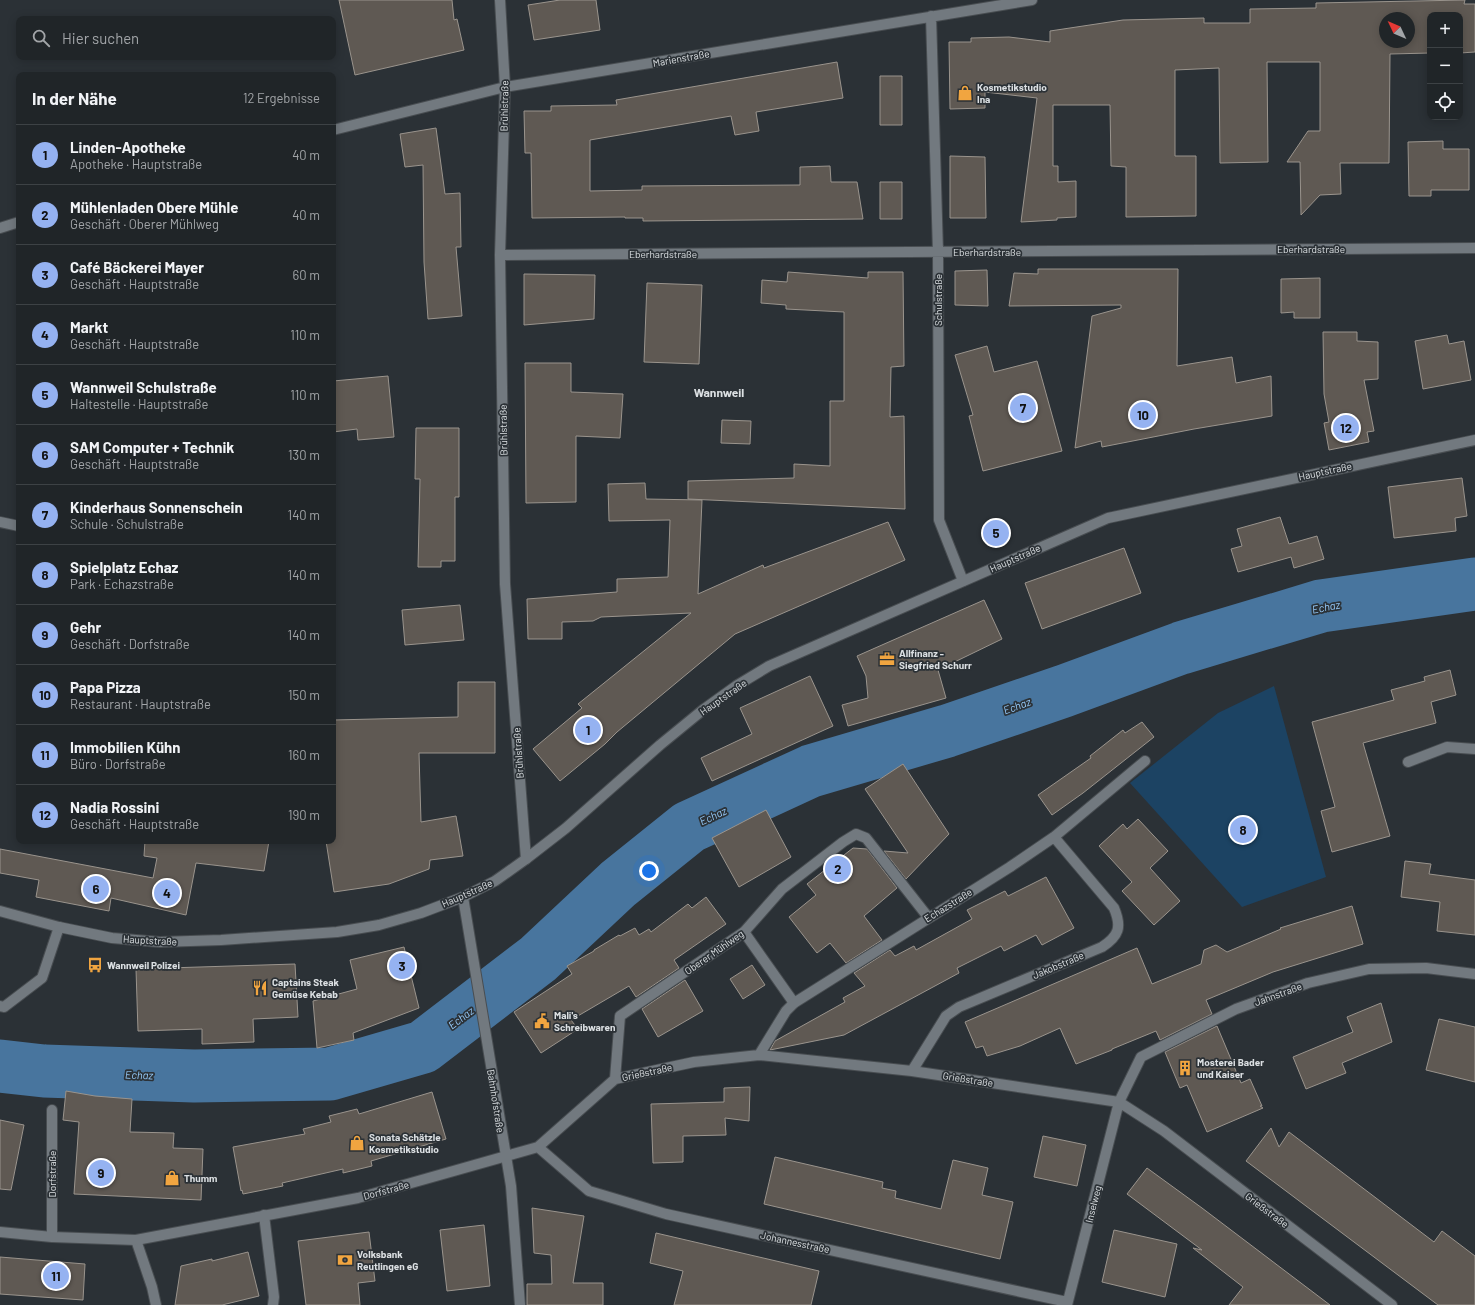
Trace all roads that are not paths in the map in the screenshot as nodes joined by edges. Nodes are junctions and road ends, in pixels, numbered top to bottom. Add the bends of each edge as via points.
1 (500, 0) edge
2 (1032, 0) edge
3 (931, 16) junction
4 (505, 87) junction
5 (336, 129) edge
6 (16, 223) edge
7 (0, 228) edge
8 (1475, 248) edge
9 (938, 252) junction
10 (500, 254) junction
11 (1475, 440) edge
12 (0, 522) edge
13 (16, 525) edge
14 (963, 581) junction
15 (1475, 749) edge
16 (1145, 761) dead end
17 (1408, 762) dead end
18 (1054, 837) junction
19 (526, 859) junction
20 (463, 897) junction
21 (0, 911) edge
22 (928, 917) junction
23 (59, 927) junction
24 (744, 932) junction
25 (1475, 974) edge
26 (794, 1003) junction
27 (0, 1006) edge
28 (759, 1055) junction
29 (912, 1071) junction
30 (615, 1079) junction
31 (1119, 1102) junction
32 (52, 1110) dead end
33 (538, 1147) junction
34 (506, 1156) junction
35 (264, 1215) junction
36 (0, 1232) edge
37 (52, 1237) junction
38 (136, 1240) junction
39 (1067, 1304) edge
40 (156, 1305) edge
41 (273, 1305) edge
42 (520, 1305) edge
43 (1392, 1305) edge

1 - 4 street, Brühlstraße
2 - 3 street, Marienstraße
3 - 4 street, Marienstraße
3 - 9 street, Schulstraße
4 - 5 street, Marienstraße
4 - 10 street, Brühlstraße
6 - 7 street
8 - 9 street, Eberhardstraße
9 - 10 street, Eberhardstraße
9 - 14 street, Schulstraße via 939,520
10 - 19 street, Brühlstraße via 505,584
11 - 14 street, Hauptstraße via 1108,518
12 - 13 street
14 - 19 street, Hauptstraße via 769,666 736,686 698,713 566,828
15 - 17 street via 1447,747
16 - 18 street, Echazstraße
18 - 22 street, Echazstraße
18 - 29 street, Jakobstraße via 1114,908 1119,926 1116,934 1102,947 959,1007 946,1016
19 - 20 street, Hauptstraße via 495,881
20 - 23 street, Hauptstraße via 379,925 294,936 160,942 112,938
20 - 34 street, Bahnhofstraße
21 - 23 street, Hauptstraße
22 - 24 street, Oberer Mühlweg via 866,838 856,834 782,889
22 - 26 street, Echazstraße
23 - 27 street via 42,978 4,1007
24 - 26 street
24 - 30 street, Oberer Mühlweg via 620,1016
25 - 31 street, Jahnstraße via 1426,968 1369,969 1308,982 1236,1009 1141,1057
26 - 28 street, Echazstraße via 786,1011
28 - 29 street, Grießstraße
28 - 30 street, Grießstraße via 694,1062
29 - 31 street, Grießstraße
30 - 33 street, Grießstraße
31 - 39 street, Inselweg
31 - 43 street, Grießstraße via 1164,1131
32 - 37 street, Dorfstraße
33 - 34 street, Grießstraße
33 - 39 street, Johannesstraße via 588,1191 666,1214
34 - 35 street, Dorfstraße via 358,1198
34 - 42 street, Bahnhofstraße via 511,1186
35 - 38 street, Dorfstraße
35 - 41 street
36 - 37 street, Dorfstraße
37 - 38 street, Dorfstraße
38 - 40 street

